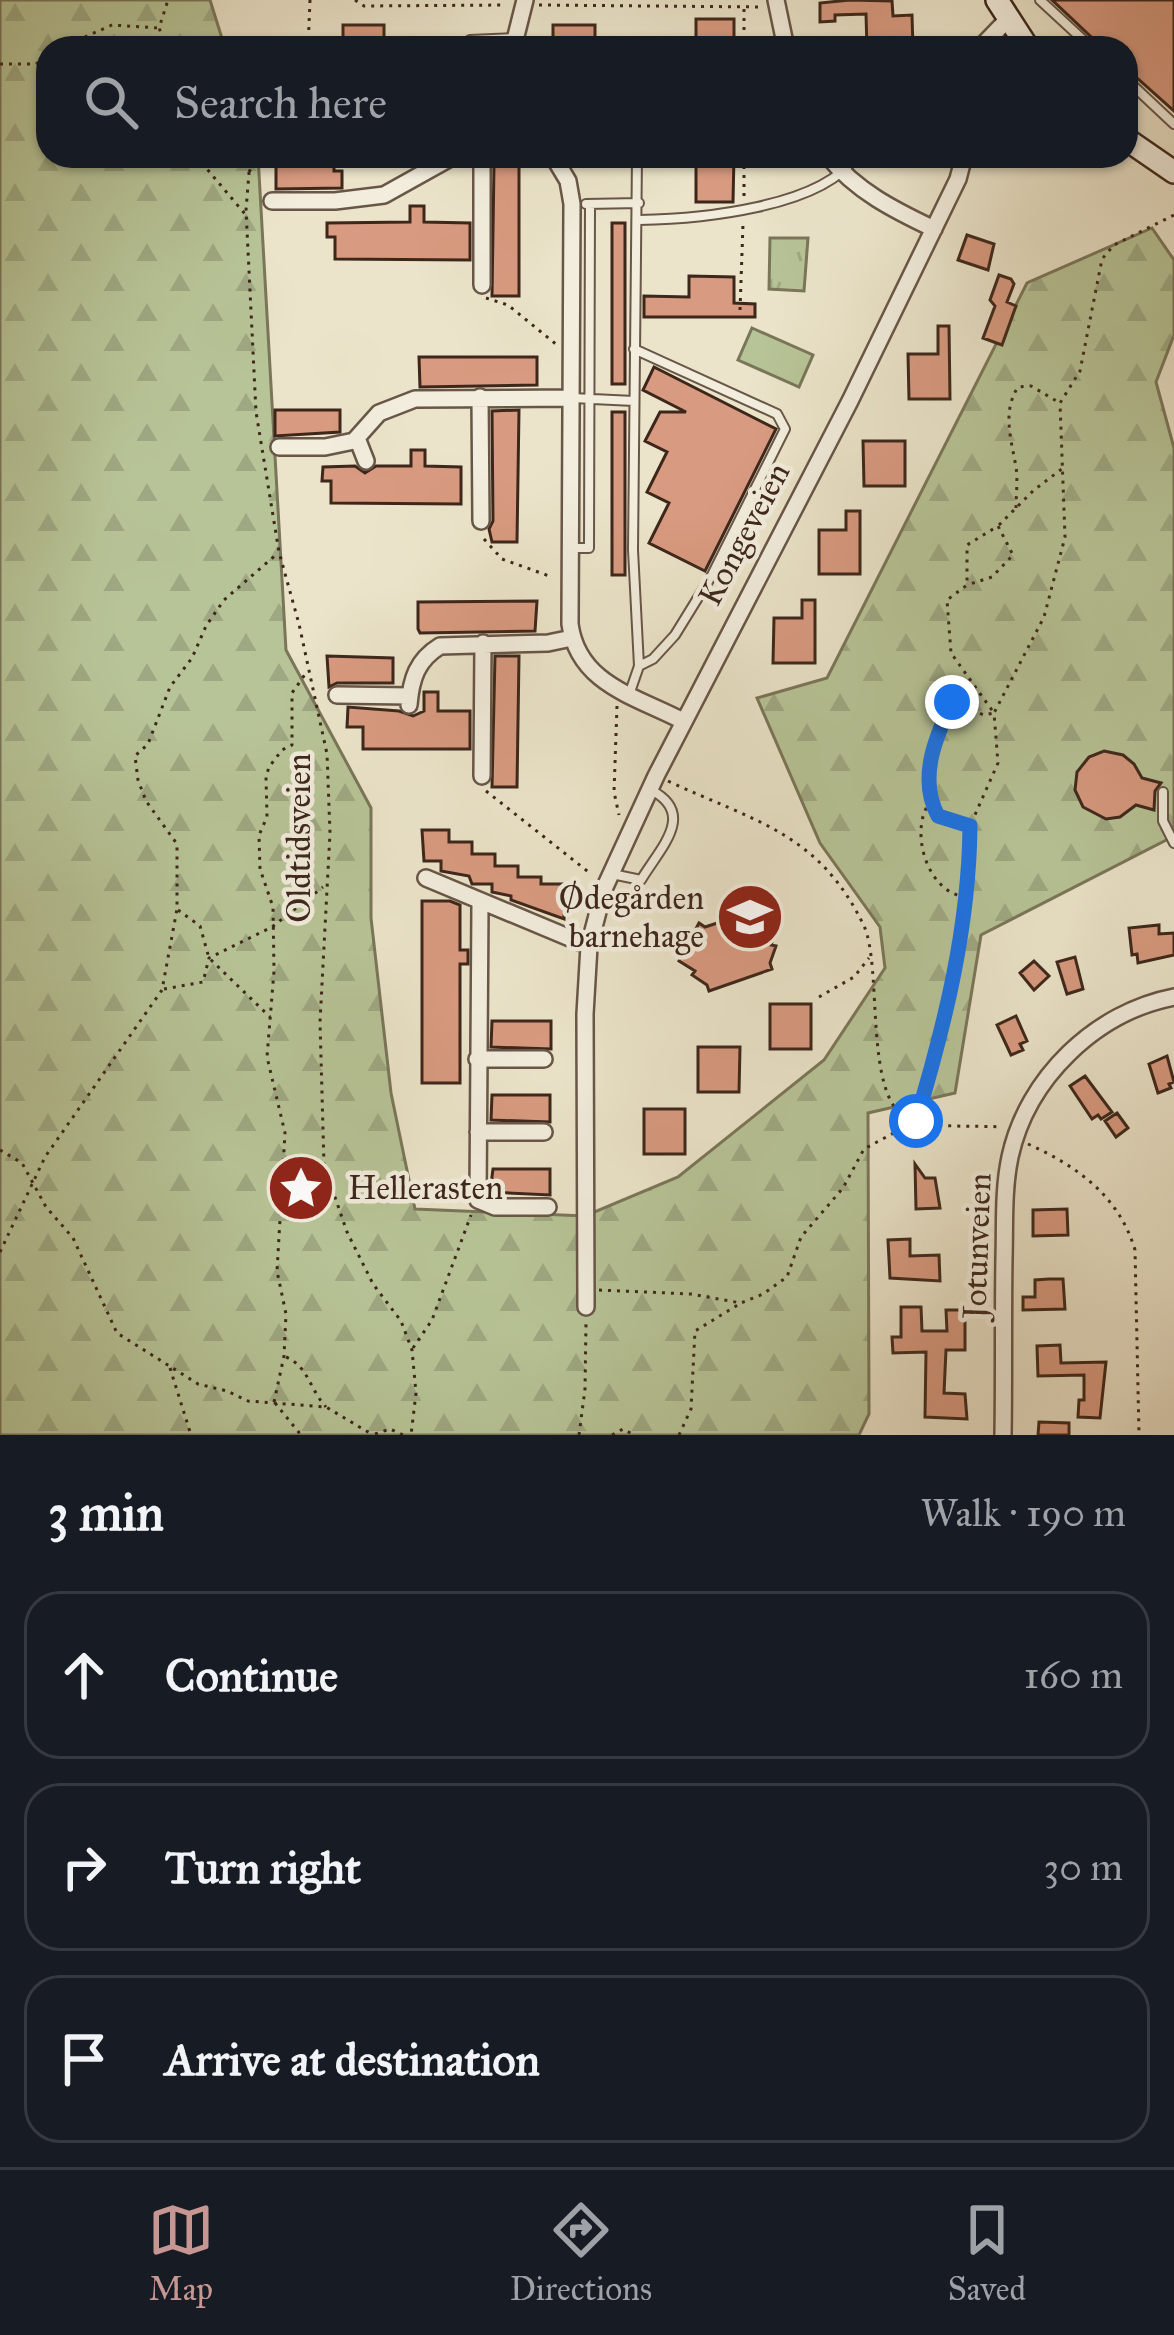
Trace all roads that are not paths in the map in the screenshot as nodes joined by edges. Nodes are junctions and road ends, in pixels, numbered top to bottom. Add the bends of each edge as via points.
1 (1040, 0) edge
2 (524, 2) edge
3 (777, 4) edge
4 (515, 36) edge
5 (784, 36) edge
6 (1079, 36) edge
7 (1138, 91) edge
8 (1174, 124) edge
9 (1138, 147) edge
10 (432, 168) edge
11 (482, 168) edge
12 (560, 168) edge
13 (638, 168) edge
14 (838, 168) edge
15 (848, 168) edge
16 (959, 168) edge
17 (1174, 172) edge
18 (844, 175) junction
19 (272, 201) dead end
20 (638, 203) junction
21 (581, 204) junction
22 (639, 220) junction
23 (934, 229) junction
24 (482, 286) road end
25 (634, 349) junction
26 (481, 397) junction
27 (572, 398) junction
28 (590, 399) junction
29 (634, 401) junction
30 (357, 438) junction
31 (279, 447) dead end
32 (365, 460) dead end
33 (481, 521) road end
34 (572, 548) junction
35 (572, 638) junction
36 (483, 643) junction
37 (639, 666) junction
38 (623, 692) junction
39 (337, 695) dead end
40 (683, 721) junction
41 (482, 776) road end
42 (653, 782) junction
43 (1163, 792) dead end
44 (1174, 843) edge
45 (426, 878) dead end
46 (608, 881) junction
47 (480, 904) junction
48 (589, 946) junction
49 (1174, 997) edge
50 (477, 1059) junction
51 (544, 1059) dead end
52 (478, 1132) junction
53 (544, 1132) dead end
54 (548, 1207) dead end
55 (586, 1306) road end
56 (1003, 1435) edge

1 - 6 lane
2 - 4 street
3 - 5 street
7 - 8 lane
9 - 17 main road
10 - 19 street via 384,195
11 - 24 street
12 - 21 street
13 - 20 lane
14 - 18 street
15 - 18 lane
16 - 23 street, Kongeveien
18 - 22 lane via 744,208
18 - 23 street
20 - 21 lane
20 - 22 lane
21 - 27 street
21 - 28 lane
22 - 25 lane
23 - 40 street, Kongeveien
25 - 29 lane
25 - 37 lane via 777,414 785,429 700,595 675,634
26 - 27 street
26 - 30 street via 399,404
26 - 33 street
27 - 28 lane
27 - 34 street
28 - 29 lane
28 - 34 lane via 589,548
29 - 37 lane
30 - 31 street
30 - 32 street
34 - 35 street
35 - 36 street
35 - 38 street via 584,666
36 - 39 street via 434,650 414,673 409,701
36 - 41 street
37 - 38 lane
38 - 40 street
40 - 42 street, Kongeveien
42 - 46 street, Kongeveien
42 - 46 lane via 675,810 674,824 640,880
43 - 44 lane via 1163,821
45 - 47 street
46 - 48 street, Kongeveien
47 - 48 street
47 - 50 street
48 - 55 street, Kongeveien
49 - 56 street, Jotunveien via 1089,1035 1047,1079 1017,1134 1005,1199
50 - 51 street
50 - 52 street
52 - 53 street
52 - 54 street via 478,1200

